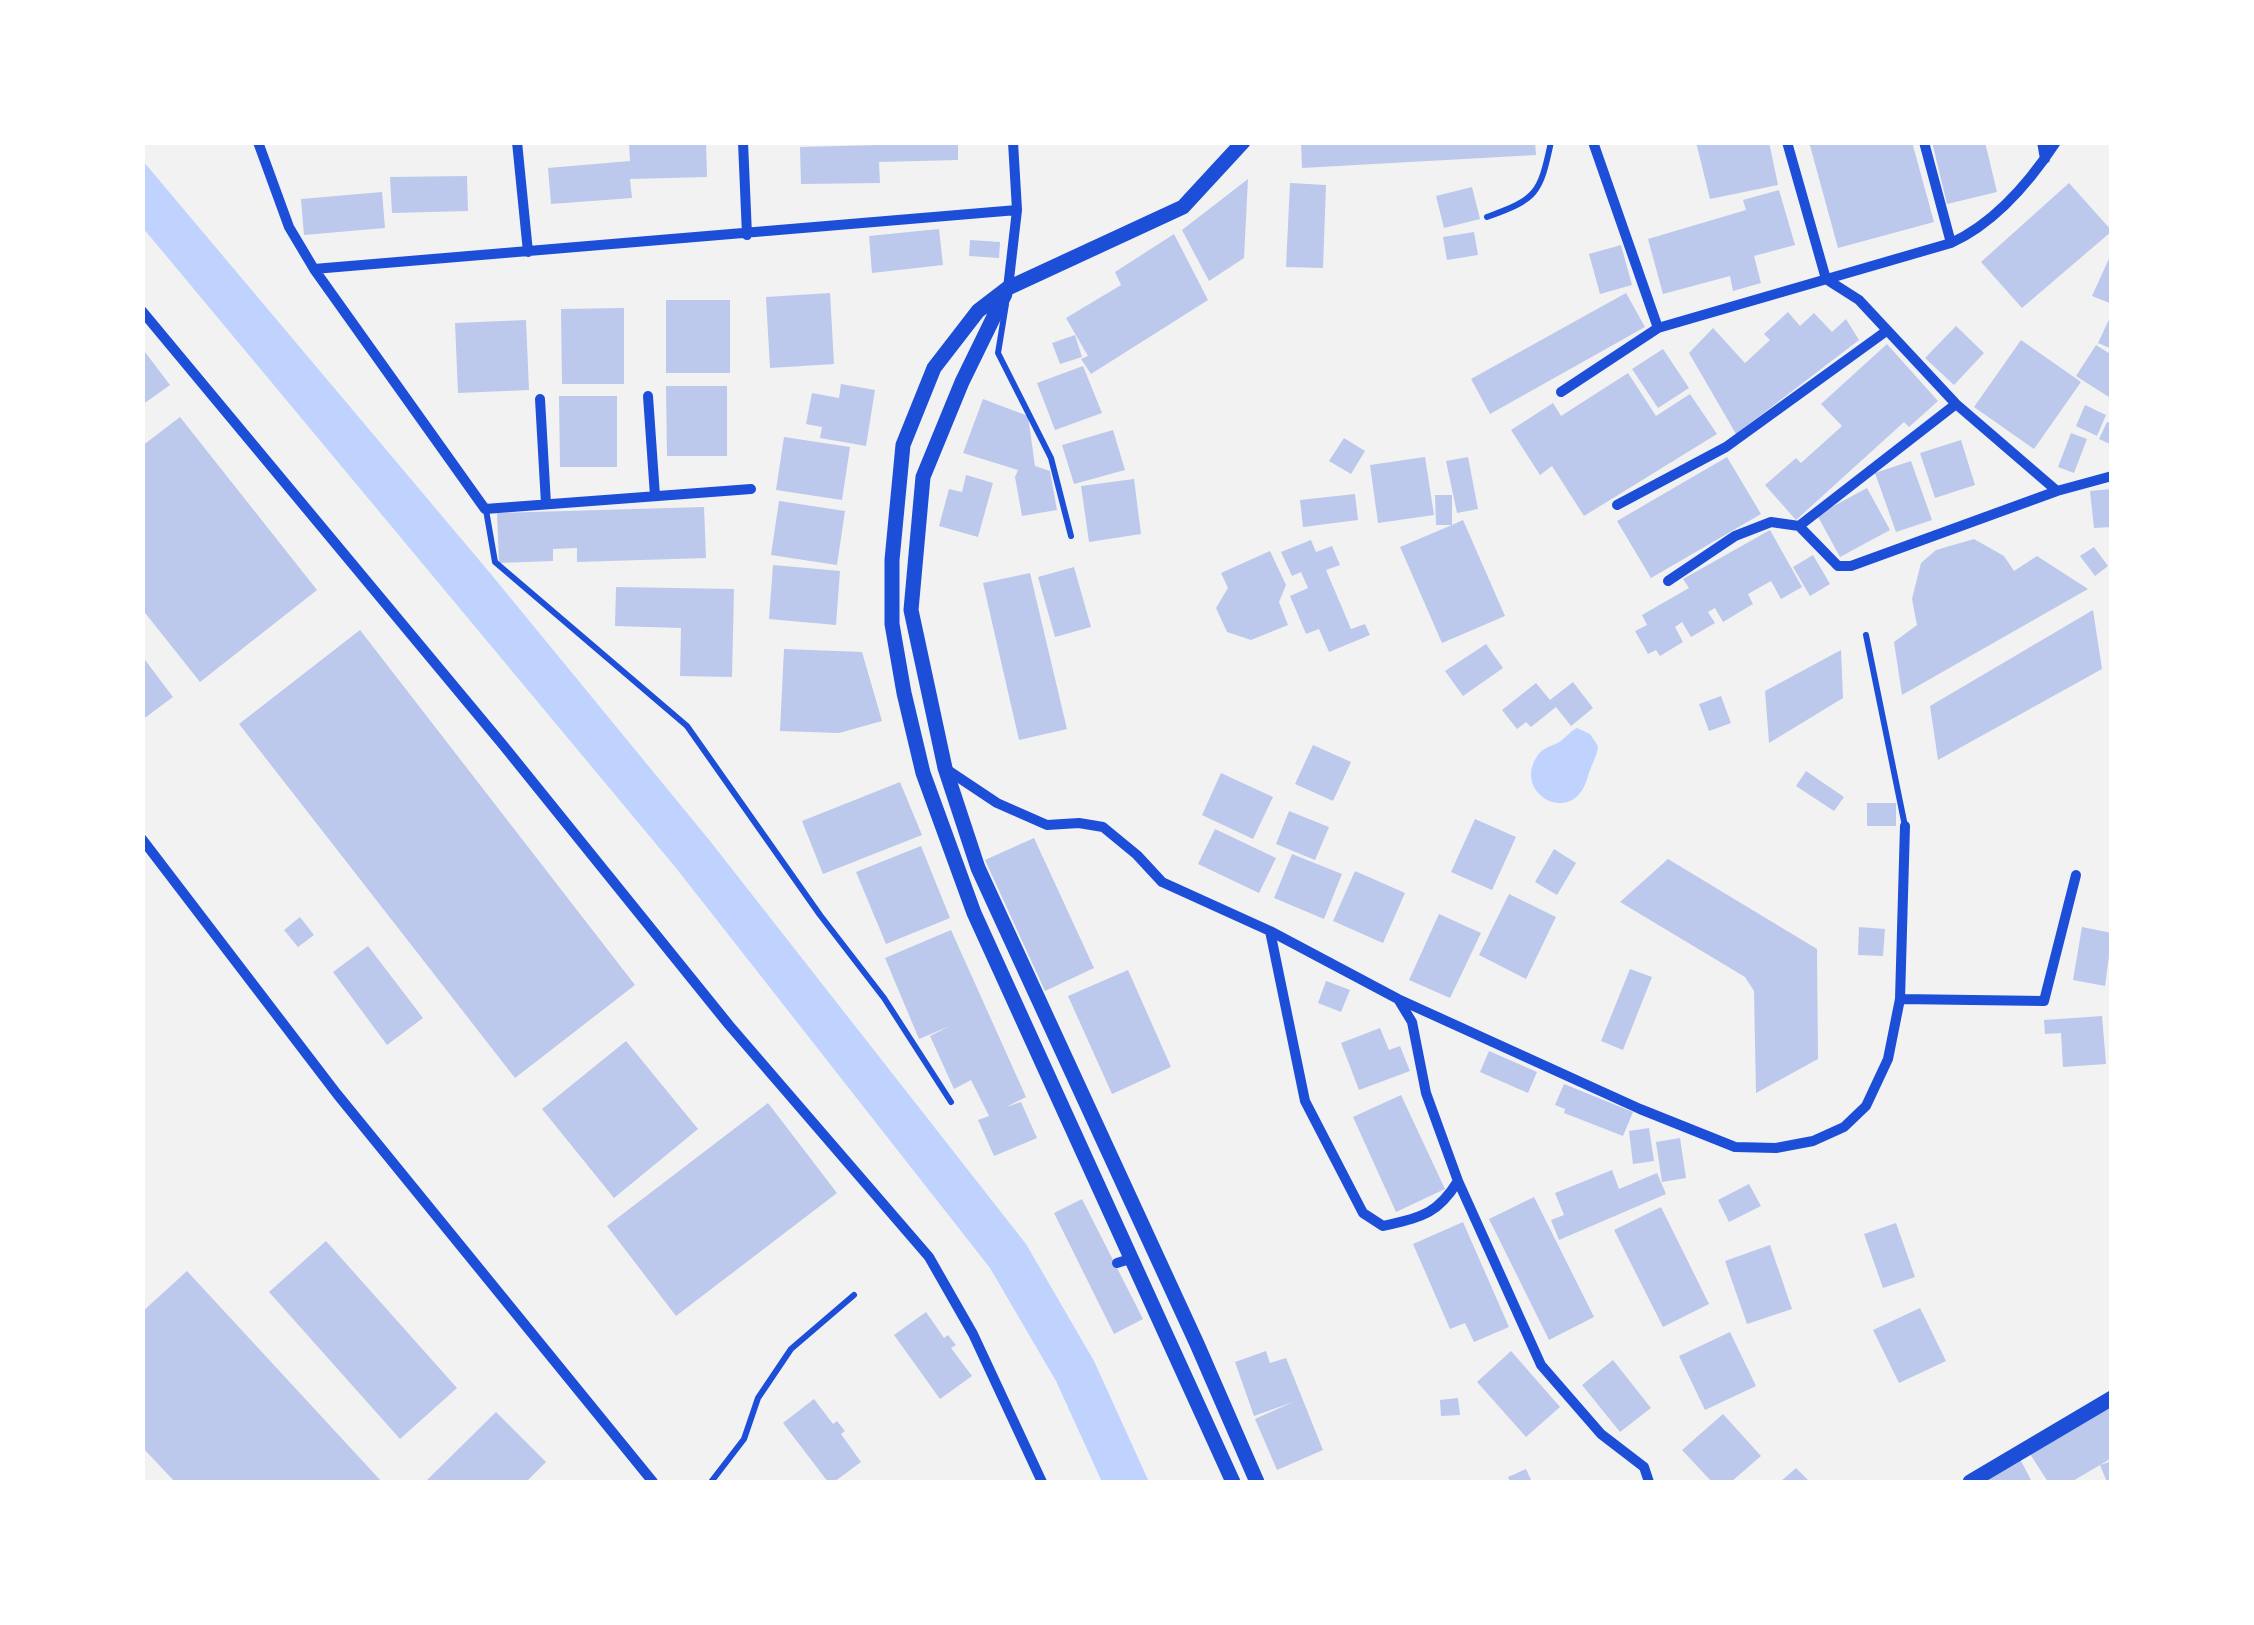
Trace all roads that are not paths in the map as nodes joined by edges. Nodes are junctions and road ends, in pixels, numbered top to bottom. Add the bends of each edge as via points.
1 (258, 142) edge
2 (517, 142) edge
3 (743, 142) edge
4 (1013, 142) edge
5 (1243, 142) edge
6 (1551, 142) edge
7 (1593, 142) edge
8 (1788, 142) edge
9 (1924, 142) edge
10 (2042, 142) edge
11 (2056, 142) edge
12 (2045, 159) junction
13 (1017, 210) junction
14 (1487, 217) dead end
15 (747, 235) junction
16 (1951, 244) junction
17 (528, 252) junction
18 (314, 269) junction
19 (1826, 279) junction
20 (1008, 288) junction
21 (142, 311) edge
22 (1658, 328) junction
23 (1886, 332) junction
24 (1561, 392) dead end
25 (648, 396) dead end
26 (540, 399) dead end
27 (1956, 404) junction
28 (2112, 476) edge
29 (751, 489) dead end
30 (2057, 491) junction
31 (655, 496) junction
32 (546, 504) junction
33 (1617, 504) dead end
34 (486, 509) junction
35 (1799, 526) junction
36 (1071, 536) dead end
37 (1668, 580) dead end
38 (1866, 635) dead end
39 (944, 768) junction
40 (1905, 826) joint
41 (142, 840) edge
42 (2076, 875) dead end
43 (1270, 931) junction
44 (1398, 999) junction
45 (1900, 1000) junction
46 (951, 1102) dead end
47 (1458, 1181) junction
48 (854, 1295) dead end
49 (2112, 1398) edge
50 (653, 1482) edge
51 (711, 1482) edge
52 (1042, 1482) edge
53 (1233, 1482) edge
54 (1257, 1482) edge
55 (1649, 1482) edge
56 (1970, 1482) edge

1 - 18 street via 289,227
2 - 17 street
3 - 15 street
4 - 13 street
5 - 20 street via 1183,207
6 - 14 lane via 1543,180 1526,203
7 - 22 street
8 - 19 street
9 - 16 street
10 - 12 street
11 - 12 street
12 - 16 street via 1997,214
13 - 15 street
13 - 20 street
15 - 17 street
16 - 19 street
17 - 18 street
18 - 34 street
19 - 22 street
19 - 23 street via 1859,300
20 - 36 lane via 998,353 1051,458
20 - 39 street via 923,478 911,610
20 - 53 street via 978,312 934,368 903,446 892,624 904,693 923,773 974,914 1125,1260
21 - 52 street via 928,1257
22 - 24 street
23 - 27 street
23 - 33 street via 1726,446
25 - 31 street
26 - 32 street
27 - 30 street
27 - 35 street
28 - 30 street
29 - 31 street
30 - 35 street via 1851,566 1838,566
31 - 32 street
32 - 34 street
34 - 46 lane via 495,562 687,726
35 - 37 street via 1771,522 1736,536
38 - 40 lane
39 - 43 street via 1047,826 1103,827 1162,882
39 - 54 street via 978,868
40 - 45 street
41 - 50 street
42 - 45 street via 2044,1001
43 - 44 street
43 - 47 street via 1305,1101 1363,1213 1383,1226 1430,1213
44 - 45 street via 1735,1147 1776,1148 1844,1127 1866,1106 1888,1059
44 - 47 street via 1412,1022 1426,1093
47 - 55 street via 1541,1365 1601,1434 1644,1468
48 - 51 lane via 791,1349 758,1398 744,1439
49 - 56 street

